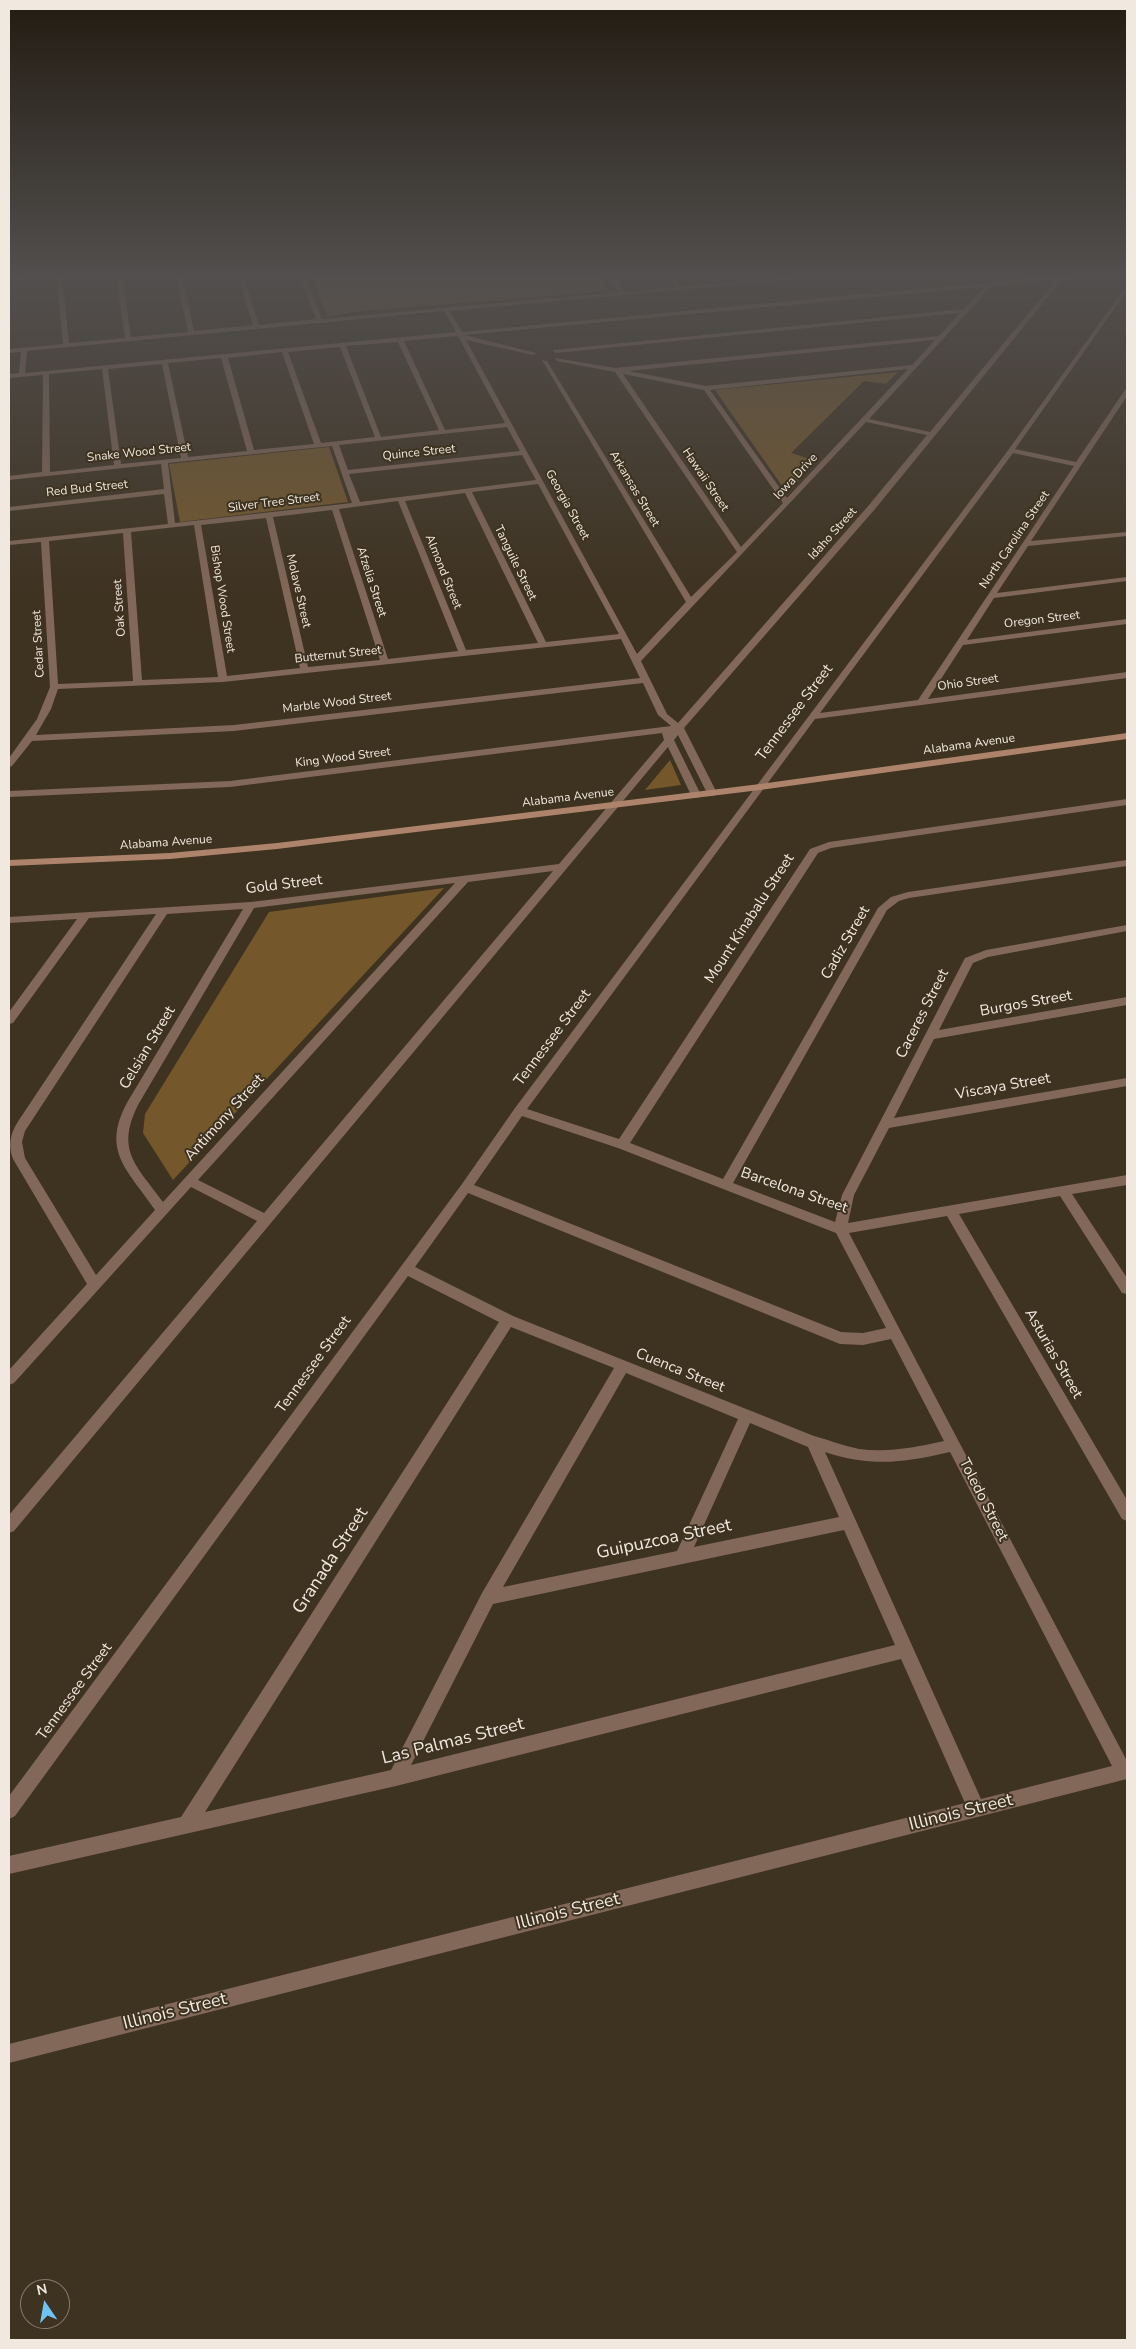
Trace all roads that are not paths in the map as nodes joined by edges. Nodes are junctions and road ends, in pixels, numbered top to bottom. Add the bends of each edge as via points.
1 (46, 385) edge
2 (108, 385) edge
3 (170, 385) edge
4 (232, 385) edge
5 (297, 385) edge
6 (358, 385) edge
7 (421, 385) edge
8 (488, 385) edge
9 (558, 385) edge
10 (626, 385) edge
11 (689, 385) edge
12 (739, 385) edge
13 (897, 385) edge
14 (972, 385) edge
15 (1058, 385) edge
16 (706, 388) junction
17 (1127, 391) edge
18 (865, 420) junction
19 (510, 425) junction
20 (443, 432) junction
21 (931, 434) junction
22 (379, 439) junction
23 (335, 444) junction
24 (318, 445) junction
25 (1011, 450) junction
26 (251, 452) junction
27 (524, 452) junction
28 (185, 459) junction
29 (164, 462) junction
30 (1078, 465) junction
31 (118, 466) junction
32 (346, 472) junction
33 (46, 474) junction
34 (9, 478) edge
35 (540, 482) junction
36 (168, 491) junction
37 (468, 491) junction
38 (401, 499) junction
39 (787, 503) junction
40 (357, 504) junction
41 (335, 507) junction
42 (9, 509) edge
43 (269, 515) junction
44 (197, 524) junction
45 (172, 526) junction
46 (127, 531) junction
47 (1127, 534) edge
48 (45, 540) junction
49 (9, 543) edge
50 (1026, 544) junction
51 (741, 552) junction
52 (1127, 579) edge
53 (991, 596) junction
54 (690, 602) junction
55 (1127, 622) edge
56 (624, 636) junction
57 (960, 643) junction
58 (542, 645) junction
59 (463, 654) junction
60 (636, 661) junction
61 (385, 663) junction
62 (305, 672) junction
63 (1127, 674) edge
64 (223, 679) junction
65 (646, 680) junction
66 (138, 684) junction
67 (54, 687) junction
68 (921, 702) junction
69 (663, 715) junction
70 (812, 717) junction
71 (679, 728) junction
72 (664, 730) junction
73 (31, 738) junction
74 (1126, 738) edge
75 (669, 740) junction
76 (9, 764) edge
77 (760, 787) junction
78 (712, 793) junction
79 (9, 794) edge
80 (696, 794) junction
81 (1127, 802) edge
82 (615, 804) junction
83 (9, 863) edge
84 (1127, 863) edge
85 (562, 867) junction
86 (466, 879) junction
87 (252, 905) junction
88 (163, 912) junction
89 (85, 916) junction
90 (9, 920) edge
91 (1127, 928) edge
92 (1127, 1001) edge
93 (9, 1020) edge
94 (930, 1036) junction
95 (1127, 1082) edge
96 (519, 1111) junction
97 (884, 1124) junction
98 (622, 1145) junction
99 (190, 1180) junction
100 (1127, 1180) edge
101 (726, 1184) junction
102 (466, 1187) junction
103 (1064, 1192) junction
104 (162, 1210) junction
105 (951, 1211) junction
106 (265, 1219) junction
107 (842, 1229) junction
108 (405, 1268) junction
109 (95, 1286) junction
110 (1127, 1289) edge
111 (508, 1320) junction
112 (895, 1332) junction
113 (623, 1365) junction
114 (9, 1379) edge
115 (747, 1416) junction
116 (812, 1442) junction
117 (954, 1445) junction
118 (1127, 1514) edge
119 (848, 1522) junction
120 (9, 1526) edge
121 (682, 1557) junction
122 (488, 1598) junction
123 (905, 1650) junction
124 (1126, 1772) edge
125 (396, 1777) junction
126 (976, 1809) junction
127 (9, 1810) edge
128 (187, 1824) junction
129 (9, 1865) edge
130 (9, 2054) edge

1 - 33 street
2 - 31 street
3 - 28 street
4 - 26 street
5 - 24 street
6 - 22 street
7 - 20 street
8 - 19 street, Georgia Street
9 - 54 street, Arkansas Street
10 - 51 street, Hawaii Street
11 - 16 street
12 - 16 street
13 - 18 street, Iowa Drive
14 - 21 street, Idaho Street
15 - 25 street, Tennessee Street
16 - 39 street
17 - 30 street, North Carolina Street
18 - 21 street
18 - 39 street, Iowa Drive
19 - 20 street, Snake Wood Street
19 - 27 street, Georgia Street
20 - 22 street, Snake Wood Street
21 - 71 street, Idaho Street via 872,507
22 - 23 street, Snake Wood Street
23 - 24 street, Snake Wood Street
23 - 32 street
24 - 26 street, Snake Wood Street
25 - 30 street
25 - 70 street, Tennessee Street
26 - 28 street, Snake Wood Street
27 - 32 street, Quince Street
27 - 35 street, Georgia Street
28 - 29 street, Snake Wood Street
29 - 31 street, Snake Wood Street
29 - 36 street
30 - 50 street, North Carolina Street
31 - 33 street, Snake Wood Street
32 - 40 street
33 - 34 street, Snake Wood Street
35 - 37 street, Silver Tree Street
35 - 56 street, Georgia Street
36 - 42 street, Red Bud Street
36 - 45 street
37 - 38 street, Silver Tree Street
37 - 58 street, Tanguile Street
38 - 40 street, Silver Tree Street
38 - 59 street, Almond Street
39 - 51 street, Iowa Drive
40 - 41 street, Silver Tree Street
41 - 43 street, Silver Tree Street
41 - 61 street, Afzelia Street
43 - 44 street, Silver Tree Street
43 - 62 street, Molave Street
44 - 45 street, Silver Tree Street
44 - 64 street, Bishop Wood Street
45 - 46 street, Silver Tree Street
46 - 48 street, Silver Tree Street
46 - 66 street, Oak Street
47 - 50 street
48 - 49 street, Silver Tree Street
48 - 67 street, Cedar Street
50 - 53 street, North Carolina Street
51 - 54 street, Iowa Drive
52 - 53 street
53 - 57 street, North Carolina Street
54 - 60 street, Iowa Drive
55 - 57 street, Oregon Street
56 - 58 street, Butternut Street
56 - 60 street, Georgia Street
57 - 68 street, North Carolina Street
58 - 59 street, Butternut Street
59 - 61 street, Butternut Street
60 - 65 street, Georgia Street
61 - 62 street, Butternut Street
62 - 64 street, Butternut Street
63 - 68 street, Ohio Street
64 - 66 street, Butternut Street
65 - 69 street, Georgia Street
65 - 73 street, Marble Wood Street via 234,728
66 - 67 street, Butternut Street
67 - 73 street, Cedar Street via 49,706
68 - 70 street, Ohio Street
69 - 71 street, Georgia Street
69 - 72 street, Georgia Street
70 - 77 street, Tennessee Street
71 - 72 street, King Wood Street
71 - 75 street, Idaho Street
71 - 78 street, Georgia Street
72 - 75 street, Georgia Street
72 - 79 street, King Wood Street via 230,784
73 - 76 street, Cedar Street
74 - 77 street, Alabama Avenue
75 - 80 street, Georgia Street
75 - 82 street, Idaho Street
77 - 78 street, Alabama Avenue
77 - 96 street, Tennessee Street
78 - 80 street, Alabama Avenue
80 - 82 street, Alabama Avenue
81 - 98 street, Mount Kinabalu Street via 829,845 814,851
82 - 83 street, Alabama Avenue via 224,852
82 - 85 street, Idaho Street
84 - 101 street, Cadiz Street via 908,896 889,902
85 - 86 street, Gold Street
85 - 106 street, Idaho Street
86 - 87 street, Gold Street
86 - 99 street, Antimony Street
87 - 88 street, Gold Street
87 - 104 street, Celsian Street via 124,1120 121,1143 127,1158
88 - 89 street, Gold Street
88 - 109 street via 21,1126 16,1139 19,1159
89 - 90 street, Gold Street
89 - 93 street
91 - 94 street, Caceres Street via 976,957 965,967
92 - 94 street, Burgos Street
94 - 97 street, Caceres Street
95 - 97 street, Viscaya Street
96 - 98 street, Barcelona Street
96 - 102 street, Tennessee Street
97 - 107 street, Caceres Street via 848,1195
98 - 101 street, Barcelona Street
99 - 104 street, Antimony Street
99 - 106 street
100 - 103 street, Barcelona Street
101 - 107 street, Barcelona Street
102 - 108 street, Tennessee Street
102 - 112 street via 840,1338 863,1339
103 - 105 street, Barcelona Street
103 - 110 street
104 - 109 street, Antimony Street
105 - 107 street, Barcelona Street
105 - 118 street, Asturias Street
106 - 120 street, Idaho Street
107 - 112 street, Toledo Street
108 - 111 street, Cuenca Street
108 - 127 street, Tennessee Street
109 - 114 street, Antimony Street
111 - 113 street, Cuenca Street
111 - 128 street, Granada Street
112 - 117 street, Toledo Street
113 - 115 street, Cuenca Street
113 - 122 street
115 - 116 street, Cuenca Street
115 - 121 street
116 - 117 street, Cuenca Street via 858,1455 890,1456
116 - 119 street
117 - 124 street, Toledo Street
119 - 121 street, Guipuzcoa Street
119 - 123 street
121 - 122 street, Guipuzcoa Street
122 - 125 street
123 - 125 street, Las Palmas Street
123 - 126 street
124 - 126 street, Illinois Street
125 - 128 street, Las Palmas Street
126 - 130 street, Illinois Street
128 - 129 street, Las Palmas Street

